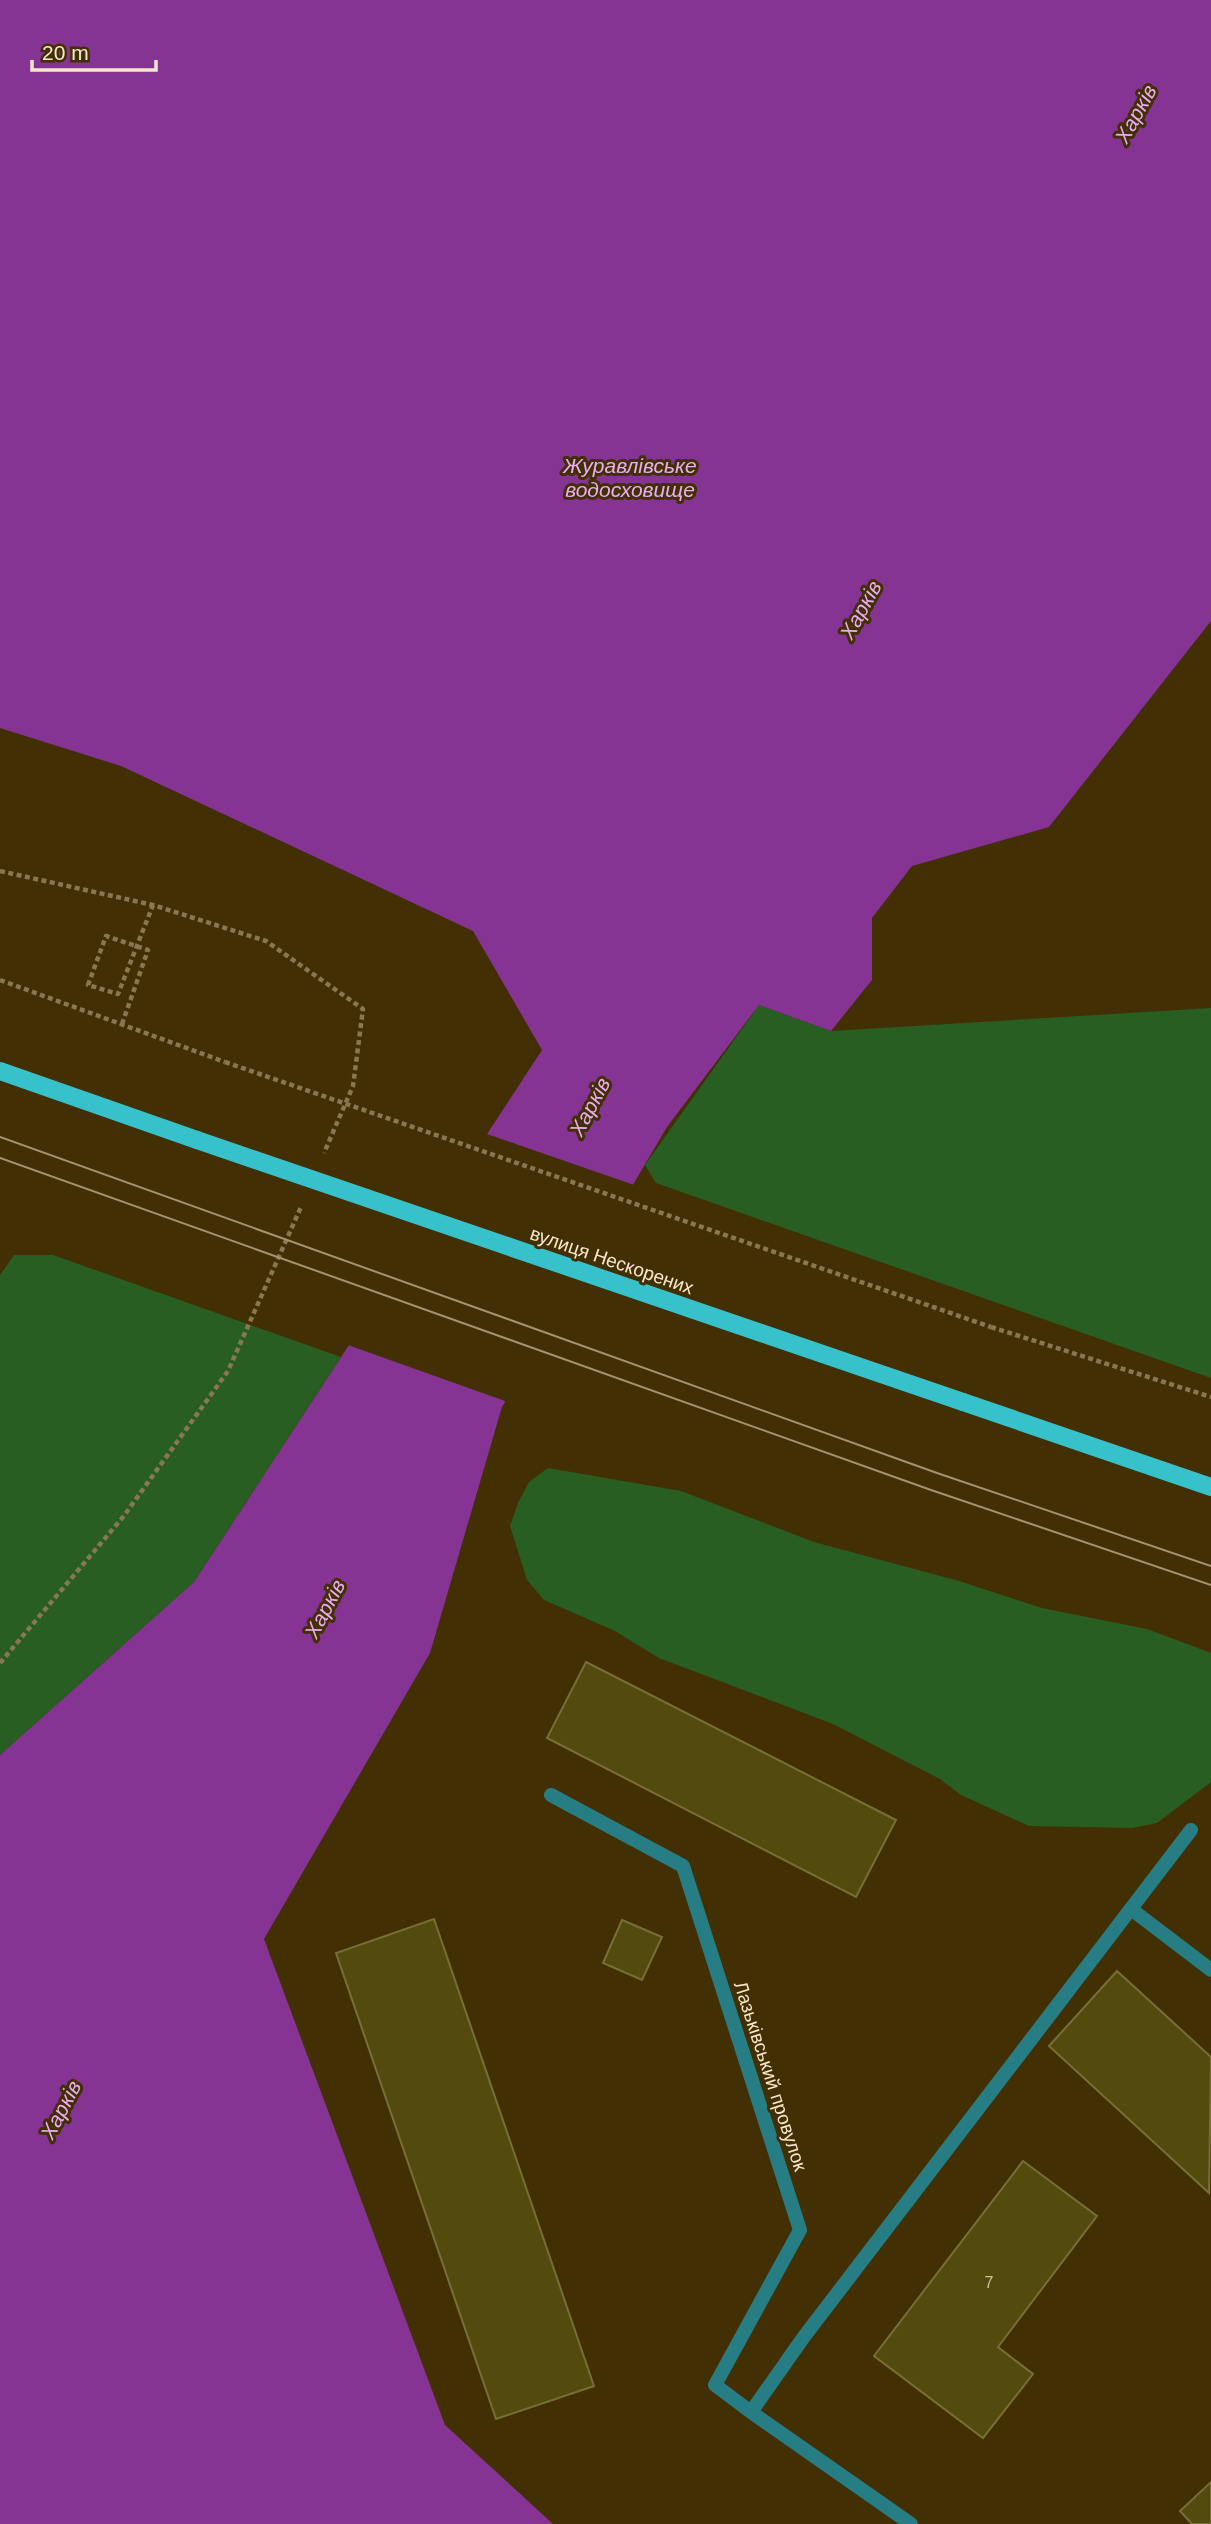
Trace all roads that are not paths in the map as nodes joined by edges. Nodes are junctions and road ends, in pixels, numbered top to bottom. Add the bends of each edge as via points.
1 (0, 1071) edge
2 (1211, 1487) edge
3 (551, 1794) dead end
4 (1191, 1830) dead end
5 (1131, 1909) junction
6 (1211, 1970) edge
7 (751, 2413) junction
8 (911, 2524) edge

1 - 2 main road, вулиця Нескорених, bridge
3 - 7 street, Лазьківський провулок via 683,1866 800,2230 715,2385
4 - 5 street
5 - 6 street
5 - 7 street via 803,2338
7 - 8 street, Лазьківський провулок

